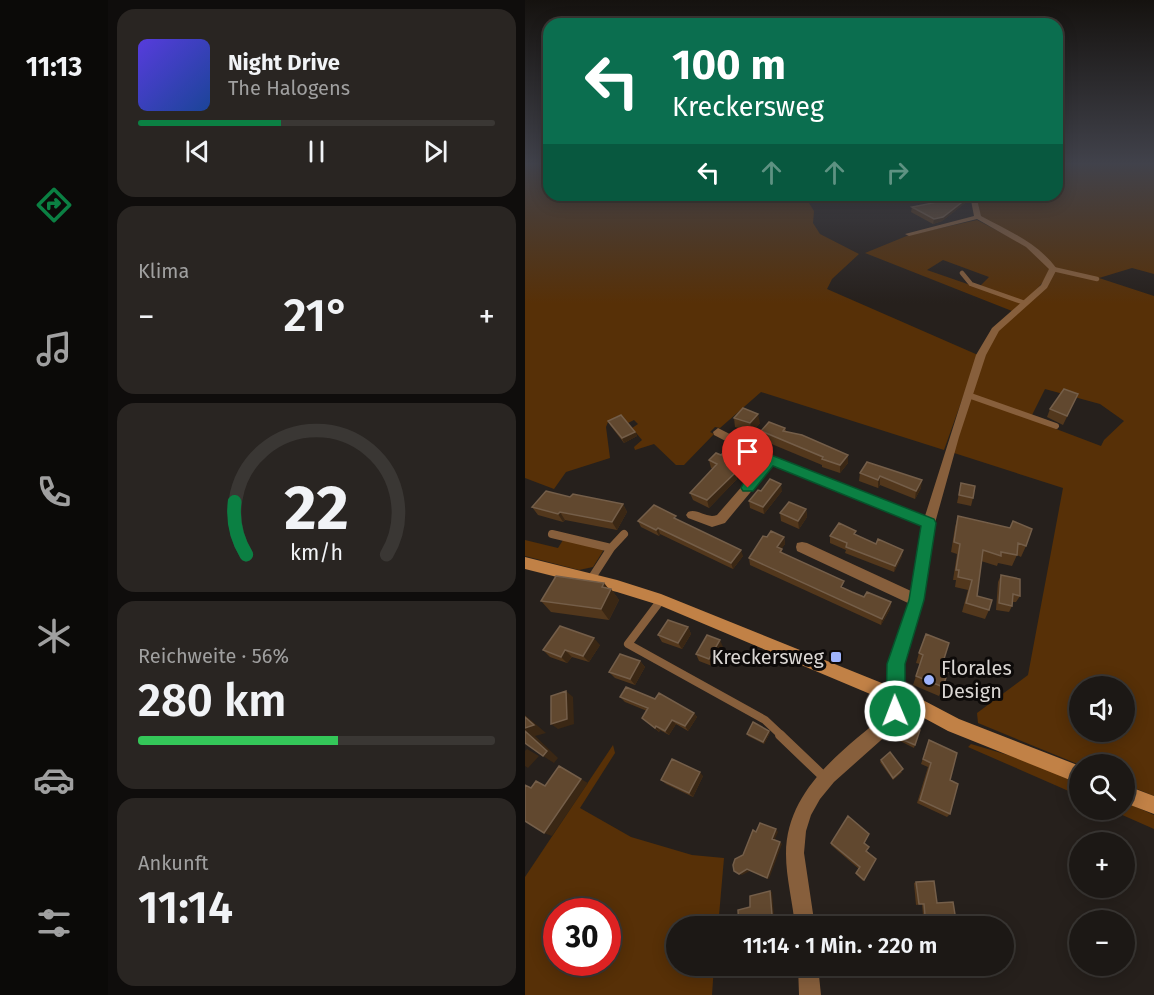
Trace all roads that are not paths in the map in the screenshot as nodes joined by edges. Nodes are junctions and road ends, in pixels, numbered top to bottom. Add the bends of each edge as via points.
1 (976, 210) edge
2 (977, 216) junction
3 (909, 234) dead end
4 (1053, 269) junction
5 (962, 273) dead end
6 (1097, 279) dead end
7 (1025, 303) junction
8 (968, 395) junction
9 (1056, 426) dead end
10 (718, 432) dead end
11 (771, 460) junction
12 (692, 514) dead end
13 (929, 523) junction
14 (552, 534) dead end
15 (624, 534) dead end
16 (802, 546) dead end
17 (611, 548) junction
18 (525, 563) edge
19 (591, 579) junction
20 (661, 600) junction
21 (917, 600) junction
22 (896, 697) junction
23 (1069, 771) edge
24 (825, 778) junction
25 (1135, 798) edge
26 (1154, 805) edge
27 (804, 916) edge
28 (809, 976) edge
29 (810, 995) edge

1 - 2 street
2 - 3 street
2 - 4 street via 1034,249
4 - 6 lane
4 - 7 street via 1044,286
5 - 7 lane via 971,284
7 - 8 street via 995,330 981,355
8 - 9 lane
8 - 13 street
10 - 11 street
11 - 12 street via 721,519 712,522
11 - 13 street
13 - 21 street
14 - 17 lane
15 - 17 lane
16 - 21 street
17 - 19 lane
18 - 19 main road
19 - 20 main road
20 - 22 main road
20 - 24 lane via 628,644 765,720
21 - 22 street via 896,664
22 - 23 main road via 954,725
22 - 24 street via 892,719
24 - 27 street via 801,819 795,852
25 - 26 main road
28 - 29 street

